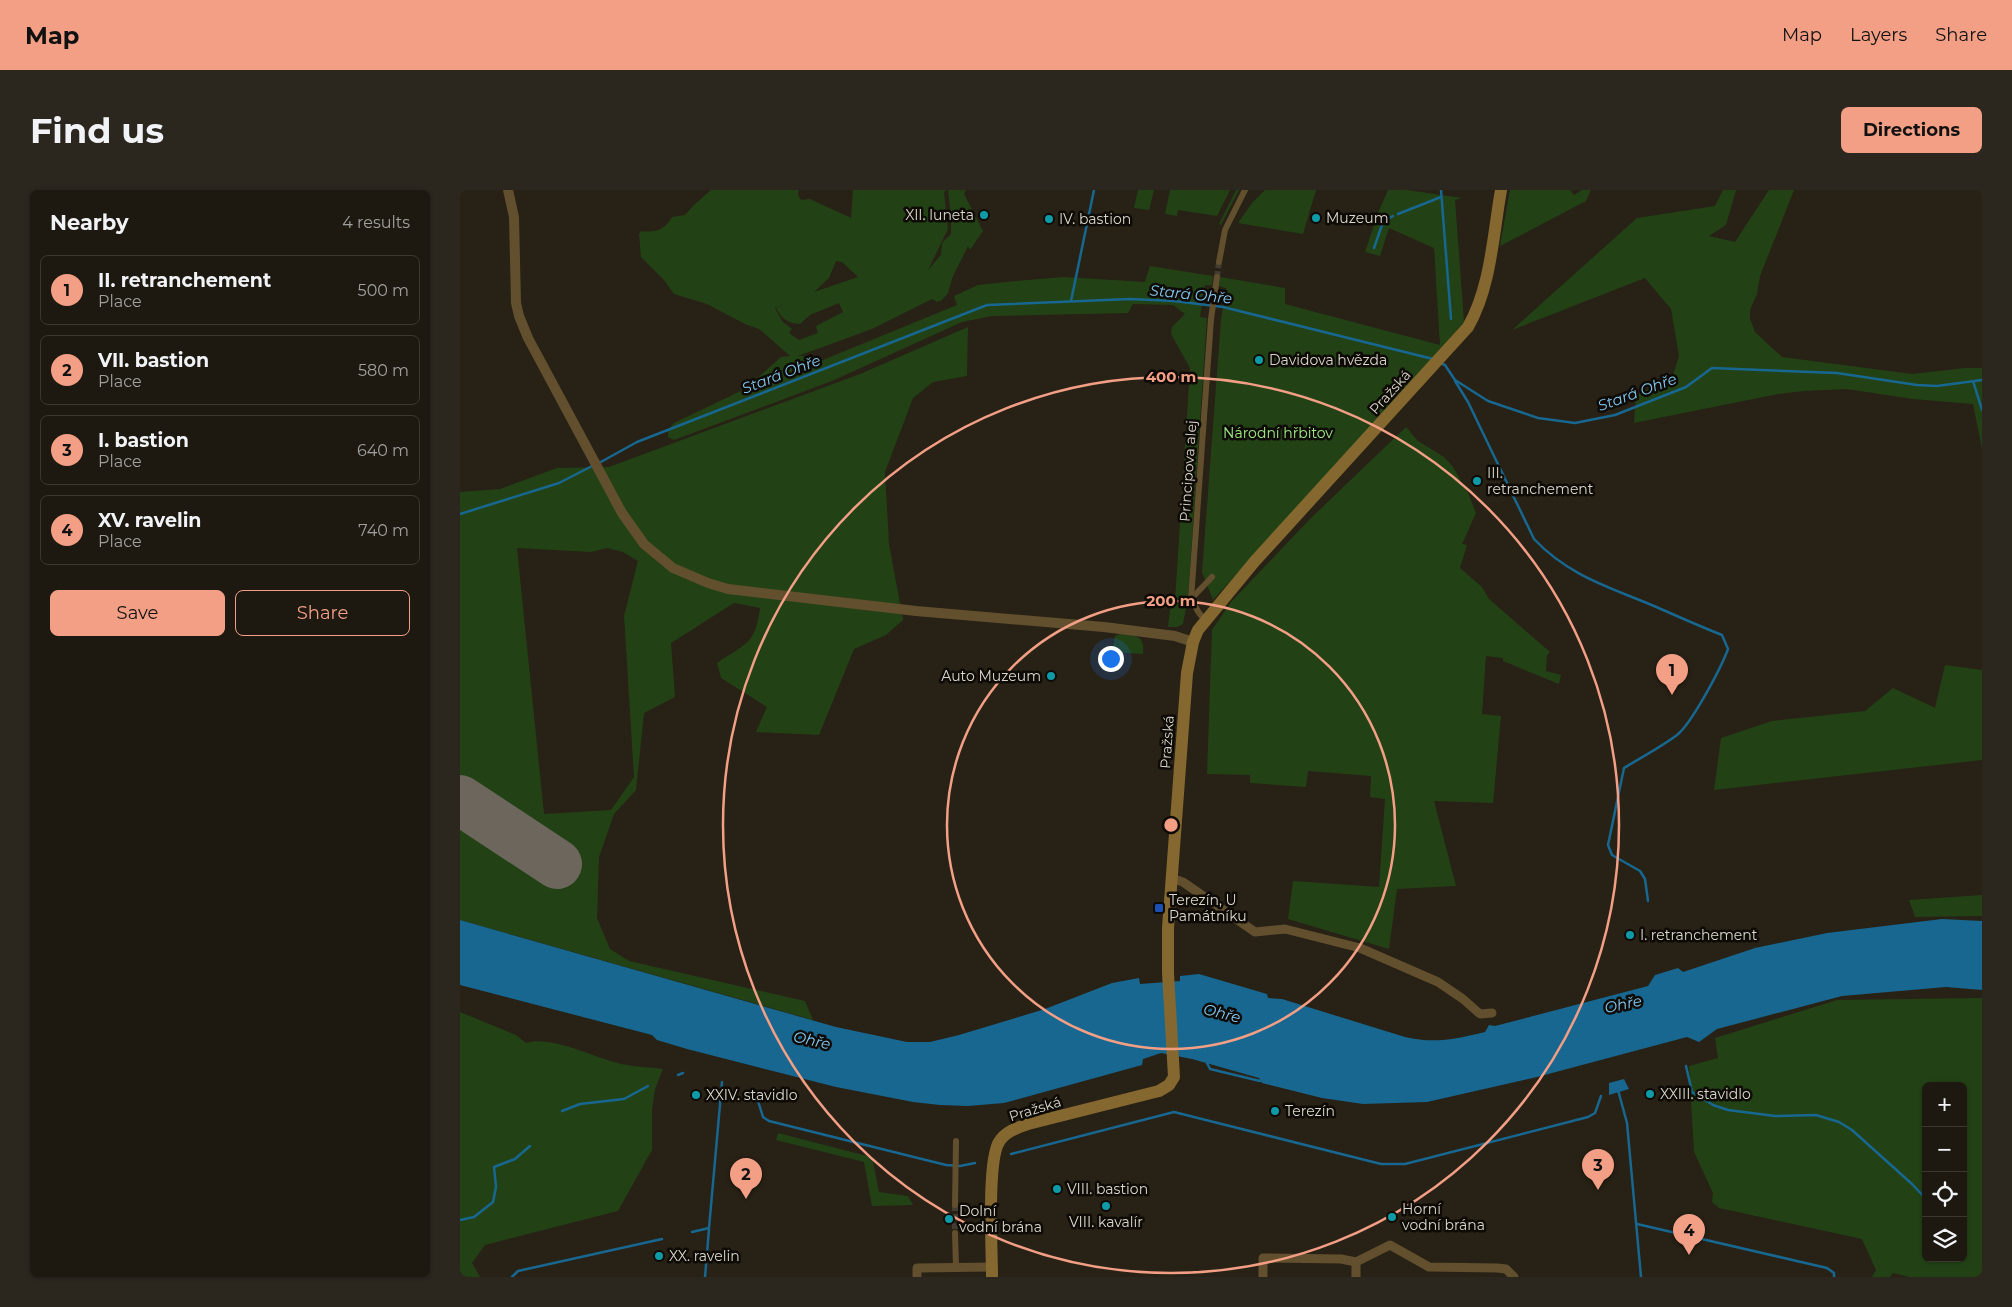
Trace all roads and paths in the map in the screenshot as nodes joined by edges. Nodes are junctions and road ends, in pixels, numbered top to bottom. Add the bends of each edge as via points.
1 (508, 190) edge
2 (1245, 190) edge
3 (1501, 190) edge
4 (1219, 262) tunnel mouth
5 (1217, 277) tunnel mouth
6 (1212, 577) dead end
7 (1192, 598) junction
8 (1205, 620) junction
9 (1193, 642) junction
10 (1171, 878) junction
11 (1492, 1013) dead end
12 (956, 1141) dead end
13 (955, 1205) tunnel mouth
14 (955, 1233) tunnel mouth
15 (1356, 1262) junction
16 (956, 1267) junction
17 (1429, 1267) junction
18 (917, 1272) edge
19 (992, 1272) edge
20 (1263, 1277) edge
21 (1356, 1277) edge
22 (1429, 1277) edge
23 (1514, 1277) edge

1 - 9 street via 514,217 519,316 533,348 632,529 644,544 673,568 728,589 1104,627 1176,636
2 - 4 street via 1225,230
3 - 8 main road, Pražská via 1488,270 1479,305 1468,327
5 - 7 street, Principova alej via 1210,319
6 - 7 street
7 - 8 street
8 - 9 main road, Pražská
9 - 10 main road, Pražská via 1187,673
10 - 11 street via 1183,882 1255,932 1285,930 1360,948 1438,982 1480,1014
10 - 19 main road, Pražská via 1168,973 1174,1077 1159,1091 1028,1124 1002,1138 996,1147 992,1168
12 - 13 street
14 - 16 street
15 - 17 street via 1390,1245
15 - 20 street via 1263,1258
15 - 21 street
16 - 18 street
16 - 19 street
17 - 22 street
17 - 23 street via 1497,1268

